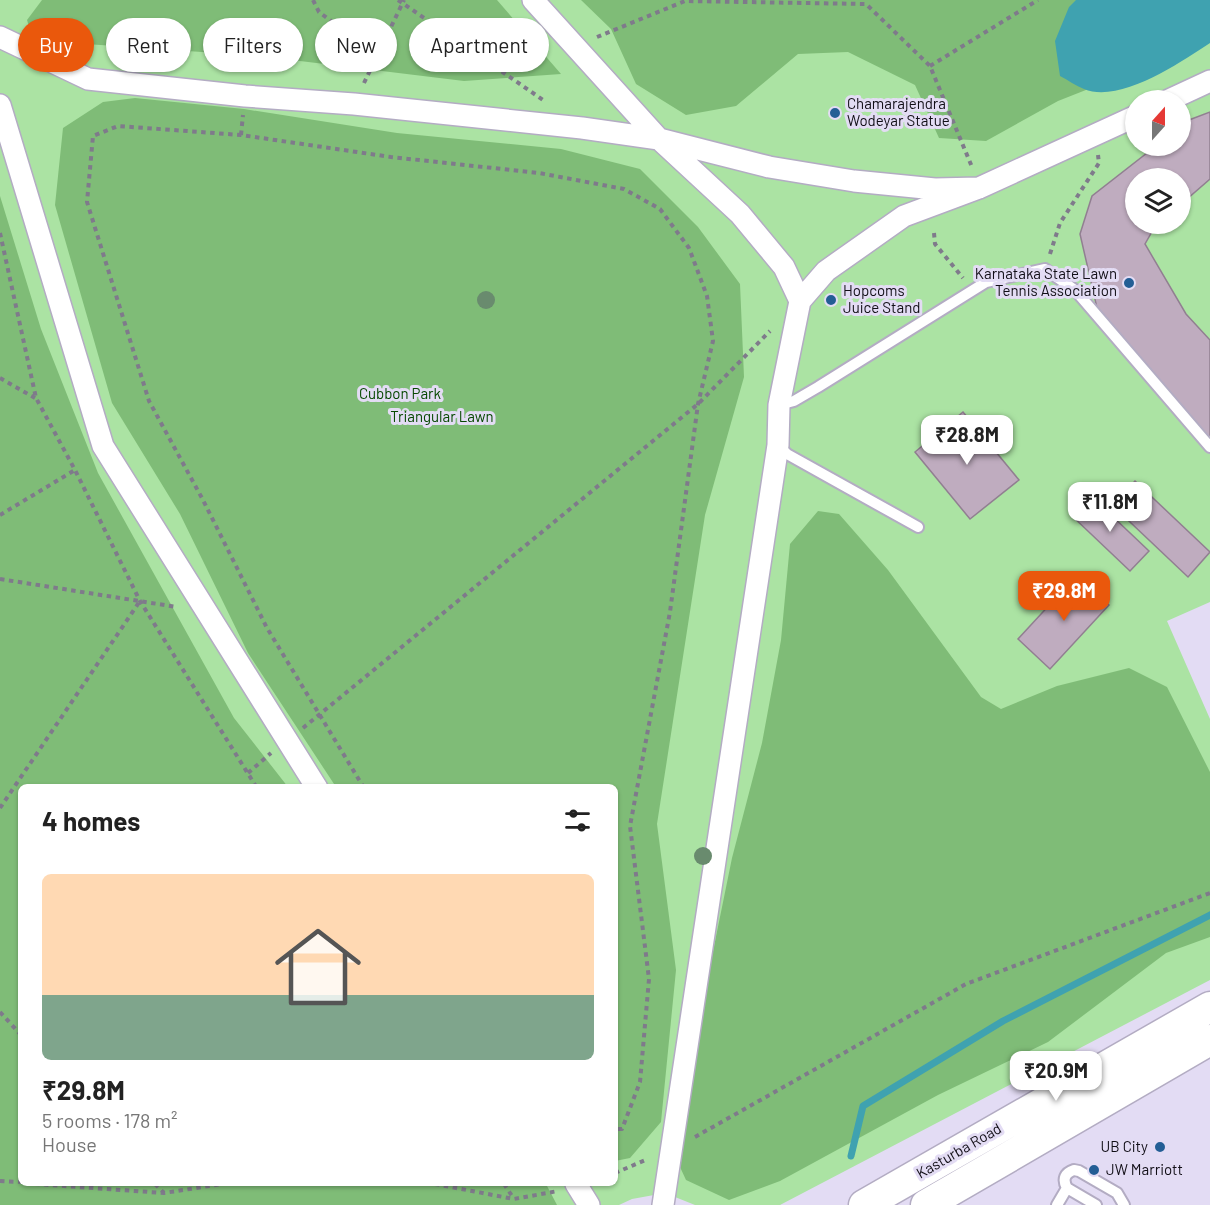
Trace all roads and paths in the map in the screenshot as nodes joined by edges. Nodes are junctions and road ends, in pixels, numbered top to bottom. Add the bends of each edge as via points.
1 (313, 0) edge
2 (533, 0) edge
3 (1038, 0) edge
4 (401, 1) edge
5 (685, 1) edge
6 (327, 18) edge
7 (393, 18) edge
8 (0, 37) edge
9 (590, 42) dead end
10 (930, 66) junction
11 (368, 72) edge
12 (1210, 81) edge
13 (1191, 90) edge
14 (354, 104) junction
15 (0, 105) edge
16 (1125, 121) edge
17 (582, 128) junction
18 (659, 139) junction
19 (1098, 153) dead end
20 (980, 188) junction
21 (0, 233) edge
22 (934, 233) dead end
23 (1045, 269) junction
24 (973, 291) junction
25 (800, 301) junction
26 (772, 330) dead end
27 (0, 378) edge
28 (36, 398) junction
29 (698, 404) junction
30 (779, 405) junction
31 (778, 445) junction
32 (1210, 447) edge
33 (75, 470) junction
34 (0, 515) edge
35 (918, 527) dead end
36 (0, 579) edge
37 (140, 601) junction
38 (205, 611) junction
39 (320, 714) junction
40 (286, 741) junction
41 (248, 773) junction
42 (255, 784) edge
43 (313, 784) edge
44 (362, 784) edge
45 (0, 808) edge
46 (1210, 893) edge
47 (1210, 1007) edge
48 (0, 1012) edge
49 (18, 1032) edge
50 (1210, 1040) edge
51 (618, 1129) edge
52 (669, 1153) junction
53 (618, 1172) edge
54 (0, 1181) edge
55 (18, 1182) edge
56 (64, 1186) edge
57 (157, 1186) edge
58 (209, 1186) edge
59 (446, 1186) edge
60 (505, 1186) edge
61 (1067, 1188) junction
62 (581, 1192) edge
63 (164, 1193) junction
64 (514, 1199) junction
65 (663, 1205) edge
66 (864, 1205) edge
67 (927, 1205) edge
68 (1057, 1205) edge
69 (1096, 1205) edge
70 (1124, 1205) edge

1 - 6 path
2 - 18 street
3 - 10 path
4 - 7 path
4 - 17 path
5 - 9 path
5 - 10 path via 866,3
8 - 14 street via 88,79
10 - 20 path
11 - 14 path
12 - 13 street
14 - 17 street
15 - 38 street via 103,446
16 - 20 street
17 - 18 street
18 - 20 street via 854,182 935,189
18 - 25 street via 740,214 784,267
19 - 23 path via 1100,163 1060,223
20 - 25 street via 904,216 826,271
21 - 28 path
22 - 24 path via 935,244
23 - 24 lane via 986,282
23 - 32 lane via 1075,290
24 - 30 lane via 818,387
25 - 30 street
26 - 29 path
27 - 28 path
28 - 33 path
29 - 39 path
29 - 39 path via 713,341 707,296 689,248 660,209 624,189 539,173 241,135 118,126 93,136 87,202 149,401 267,628
29 - 51 path via 670,612 630,826 649,980 640,1082 622,1129
30 - 31 street
31 - 35 lane via 787,454
31 - 52 street
33 - 34 path
33 - 37 path
36 - 37 path
37 - 38 path
37 - 41 path
37 - 45 path
38 - 40 street
39 - 40 path
39 - 44 path
40 - 41 path
40 - 43 street
41 - 42 path
46 - 52 path via 966,984
47 - 66 main road, Kasturba Road
48 - 49 path
50 - 67 main road, Kasturba Road
52 - 53 path
52 - 65 street
54 - 55 path
56 - 63 path
57 - 63 path
58 - 63 path
59 - 64 path
60 - 64 path
61 - 68 lane
61 - 69 lane
61 - 70 lane via 1066,1175 1079,1171 1117,1193
62 - 64 path

